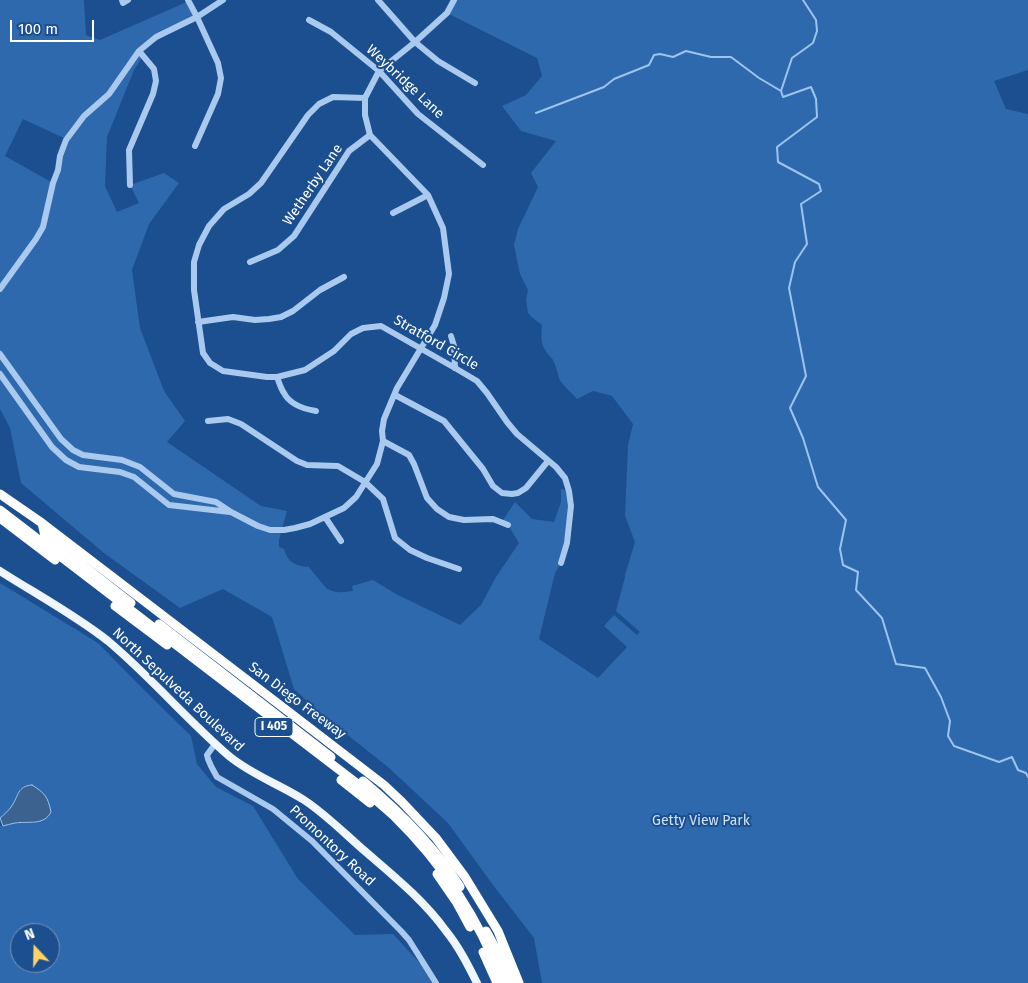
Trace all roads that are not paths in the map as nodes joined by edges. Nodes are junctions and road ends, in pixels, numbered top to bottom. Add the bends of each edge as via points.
1 (122, 0) edge
2 (128, 0) edge
3 (188, 0) edge
4 (222, 0) edge
5 (230, 0) edge
6 (378, 0) edge
7 (454, 0) edge
8 (197, 17) junction
9 (309, 20) dead end
10 (416, 42) junction
11 (139, 51) junction
12 (379, 71) junction
13 (475, 83) dead end
14 (365, 98) junction
15 (370, 135) junction
16 (195, 146) dead end
17 (483, 165) dead end
18 (130, 185) dead end
19 (428, 195) junction
20 (393, 213) dead end
21 (250, 262) dead end
22 (344, 277) dead end
23 (0, 289) edge
24 (198, 322) junction
25 (452, 336) dead end
26 (421, 348) junction
27 (0, 354) edge
28 (455, 368) junction
29 (0, 374) edge
30 (278, 377) junction
31 (395, 395) junction
32 (316, 411) dead end
33 (208, 421) dead end
34 (383, 441) junction
35 (548, 461) junction
36 (365, 482) junction
37 (0, 494) edge
38 (0, 510) edge
39 (231, 512) junction
40 (325, 517) junction
41 (0, 518) edge
42 (42, 523) junction
43 (508, 525) dead end
44 (341, 541) dead end
45 (562, 563) dead end
46 (459, 569) dead end
47 (0, 571) edge
48 (215, 744) junction
49 (436, 983) edge
50 (477, 983) edge
51 (497, 983) edge
52 (503, 983) edge
53 (510, 983) edge
54 (519, 983) edge

1 - 2 street via 123,3
3 - 8 street
4 - 5 street
4 - 8 street
6 - 10 street
7 - 10 street via 447,13
8 - 11 street via 156,37
8 - 16 street via 221,78 218,94
9 - 12 street, Weybridge Lane via 331,32
10 - 12 street
10 - 13 street via 438,61
11 - 18 street via 154,69 156,81 129,150
11 - 23 street via 109,94 84,116 66,140 43,227
12 - 14 street
12 - 17 street, Weybridge Lane via 418,114
14 - 15 street via 364,115
14 - 24 street, Stratford Circle via 333,97 319,104 261,183 224,210 209,226 194,262
15 - 19 street
15 - 21 street, Wetherby Lane via 349,150 294,236 278,250
19 - 20 street
19 - 26 street via 443,228 449,274 435,325
22 - 24 street via 281,317 255,320 233,316
24 - 30 street, Stratford Circle via 203,353 210,363 223,370
25 - 28 street
26 - 28 street, Stratford Circle
26 - 30 street, Stratford Circle via 381,326 363,328 305,370
26 - 31 street
27 - 39 street via 72,450 140,467 174,494 216,502
28 - 35 street, Stratford Circle via 477,381 517,434
29 - 39 street via 52,447 66,460 80,467 134,477 169,505
30 - 32 street via 284,394 291,401 304,409
31 - 34 street via 384,419
31 - 35 street via 444,421 502,493 518,493 526,488
33 - 36 street via 228,419 241,424 296,461 307,466 338,466
34 - 36 street via 377,464
34 - 43 street via 409,456 427,498 437,509 449,517 493,519
35 - 45 street, Stratford Circle via 565,478 569,491 567,543
36 - 40 street via 344,508
36 - 46 street via 383,499 394,538 410,550
37 - 42 highway, San Diego Freeway / I 405
38 - 52 highway via 363,788 394,816 417,840 469,911
39 - 40 street via 270,530 295,528
40 - 44 street
41 - 51 highway, I 405 via 382,813 420,853 457,903
42 - 53 highway via 45,536 384,798 440,858 460,887 497,951
42 - 54 highway, San Diego Freeway / I 405 via 402,802 466,877 498,931
47 - 48 main road, North Sepulveda Boulevard via 108,642
48 - 49 street, Promontory Road via 207,755 217,777 273,809 312,841 401,931
48 - 50 main road, North Sepulveda Boulevard via 252,772 314,807 408,889 446,931

